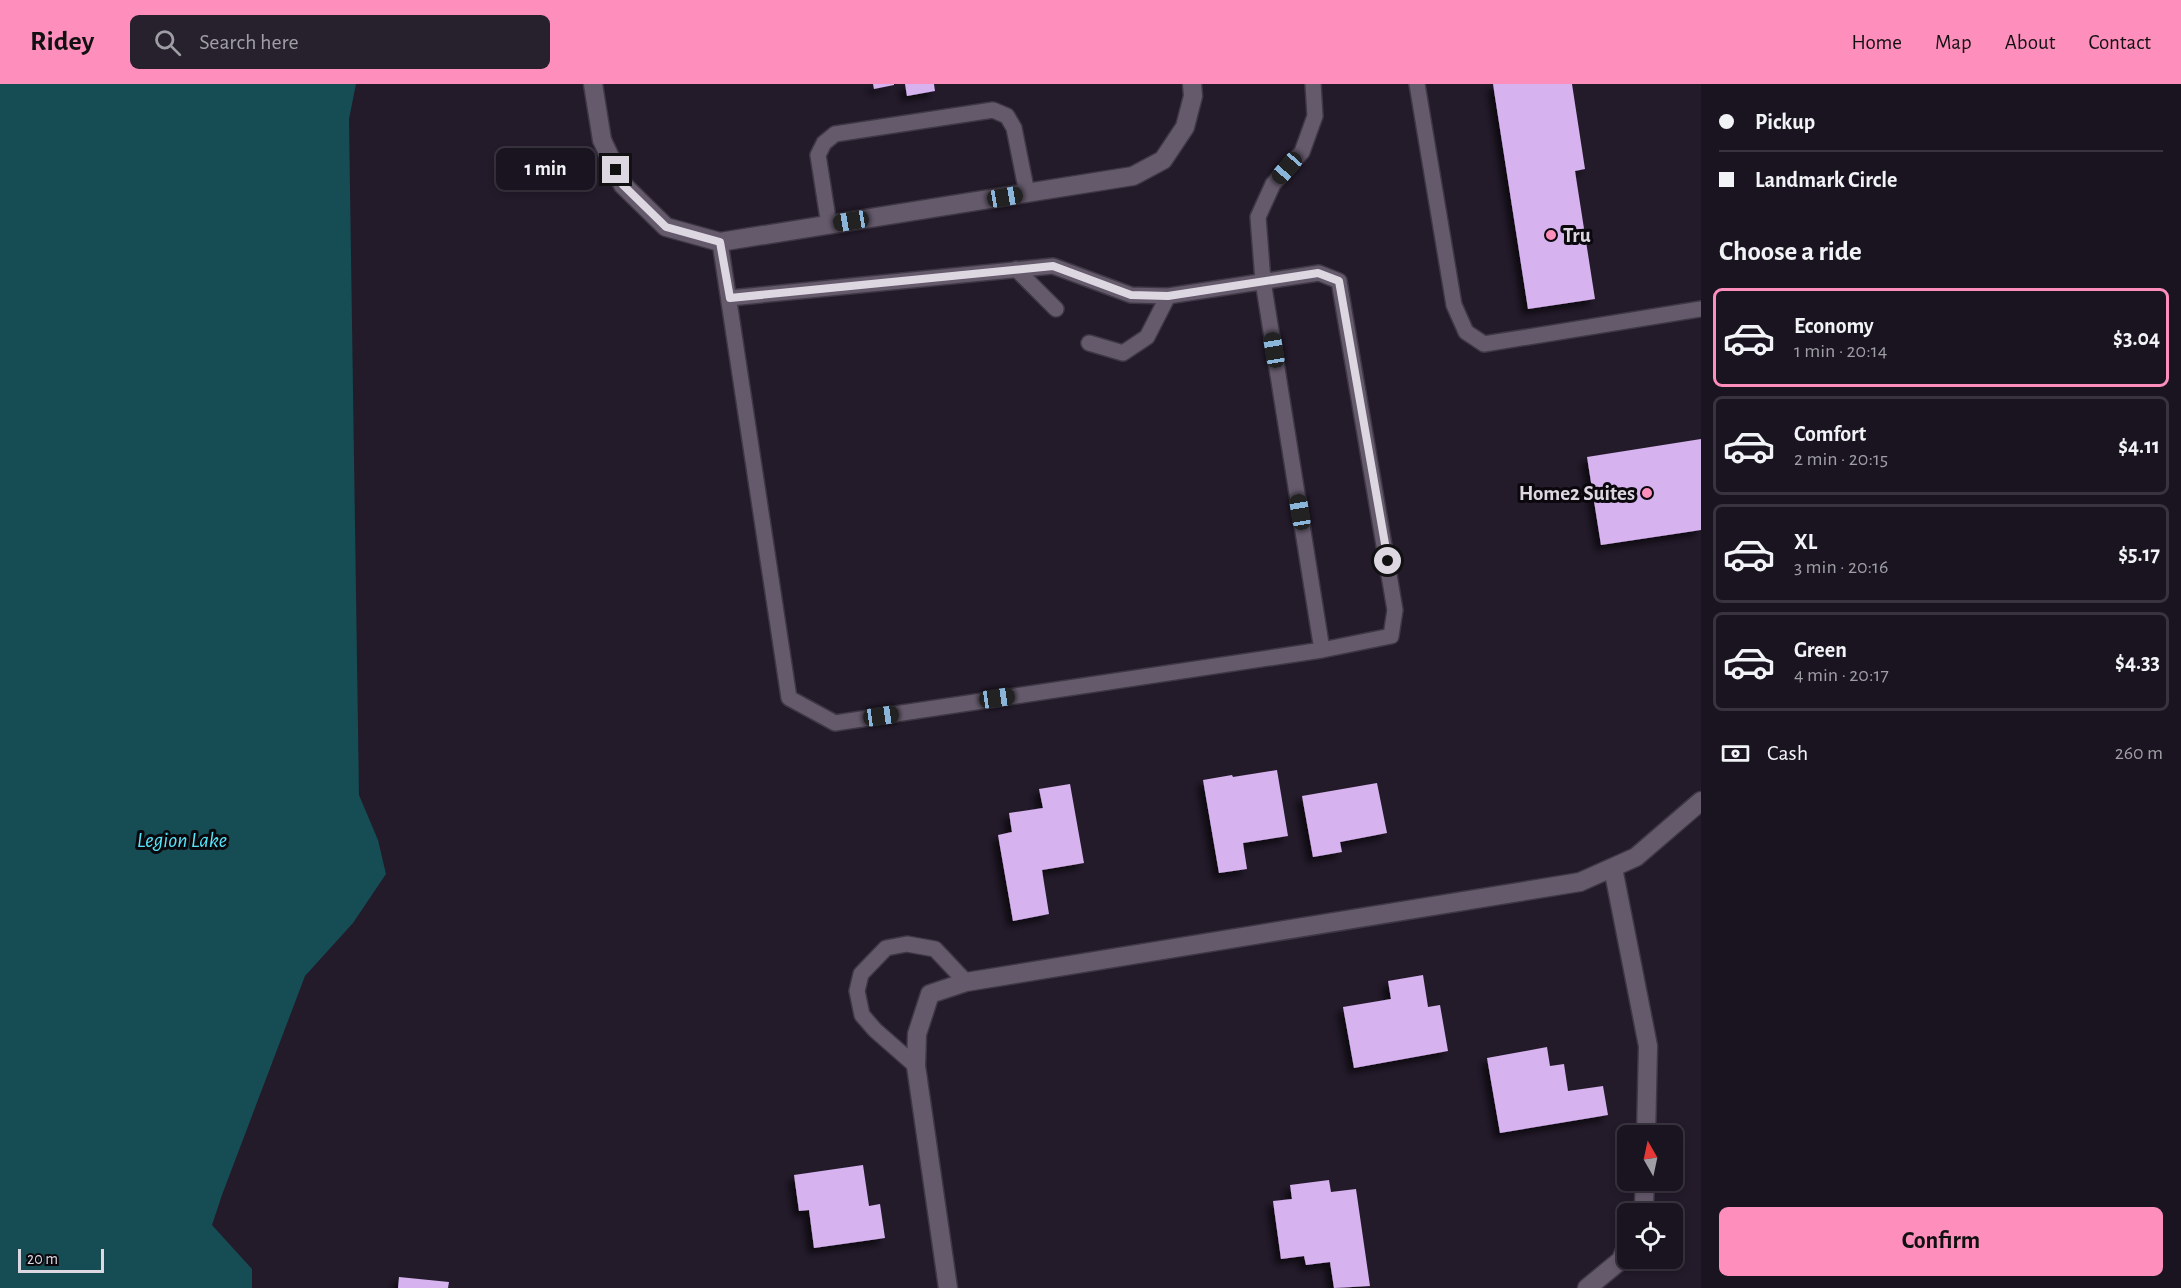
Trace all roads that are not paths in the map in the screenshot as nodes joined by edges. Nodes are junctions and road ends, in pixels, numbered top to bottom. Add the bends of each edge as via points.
1 (593, 84) edge
2 (1192, 84) edge
3 (1313, 84) edge
4 (1417, 84) edge
5 (1027, 194) junction
6 (829, 225) junction
7 (720, 242) junction
8 (1016, 269) junction
9 (1263, 281) junction
10 (1168, 296) junction
11 (730, 298) junction
12 (1056, 309) dead end
13 (1701, 309) edge
14 (1089, 343) dead end
15 (1322, 650) junction
16 (1701, 801) edge
17 (1613, 868) junction
18 (966, 982) junction
19 (916, 1066) junction
20 (1646, 1125) edge
21 (1617, 1263) edge
22 (948, 1288) edge
23 (1587, 1288) edge

1 - 7 street via 602,140 623,185 666,227
2 - 5 street via 1185,127 1162,159 1133,176
3 - 9 lane via 1315,116 1302,152 1273,184 1258,217
4 - 13 lane via 1454,305 1466,332 1484,344
5 - 6 street
5 - 6 lane via 1014,129 1007,116 993,110 835,134 818,155
6 - 7 street
7 - 11 lane
8 - 10 lane via 1053,266 1131,295
8 - 11 lane
8 - 12 lane
9 - 10 lane
9 - 15 lane
9 - 15 lane via 1318,273 1339,281 1388,561 1395,610 1391,636
10 - 14 lane via 1147,337 1123,353
11 - 15 lane via 789,698 835,723
16 - 17 street via 1636,857
17 - 18 street via 1580,882
17 - 20 street via 1648,1046
18 - 19 street via 930,994 917,1034
18 - 19 lane via 935,949 907,944 886,948 861,974 857,991 862,1015
19 - 22 street
21 - 23 street

